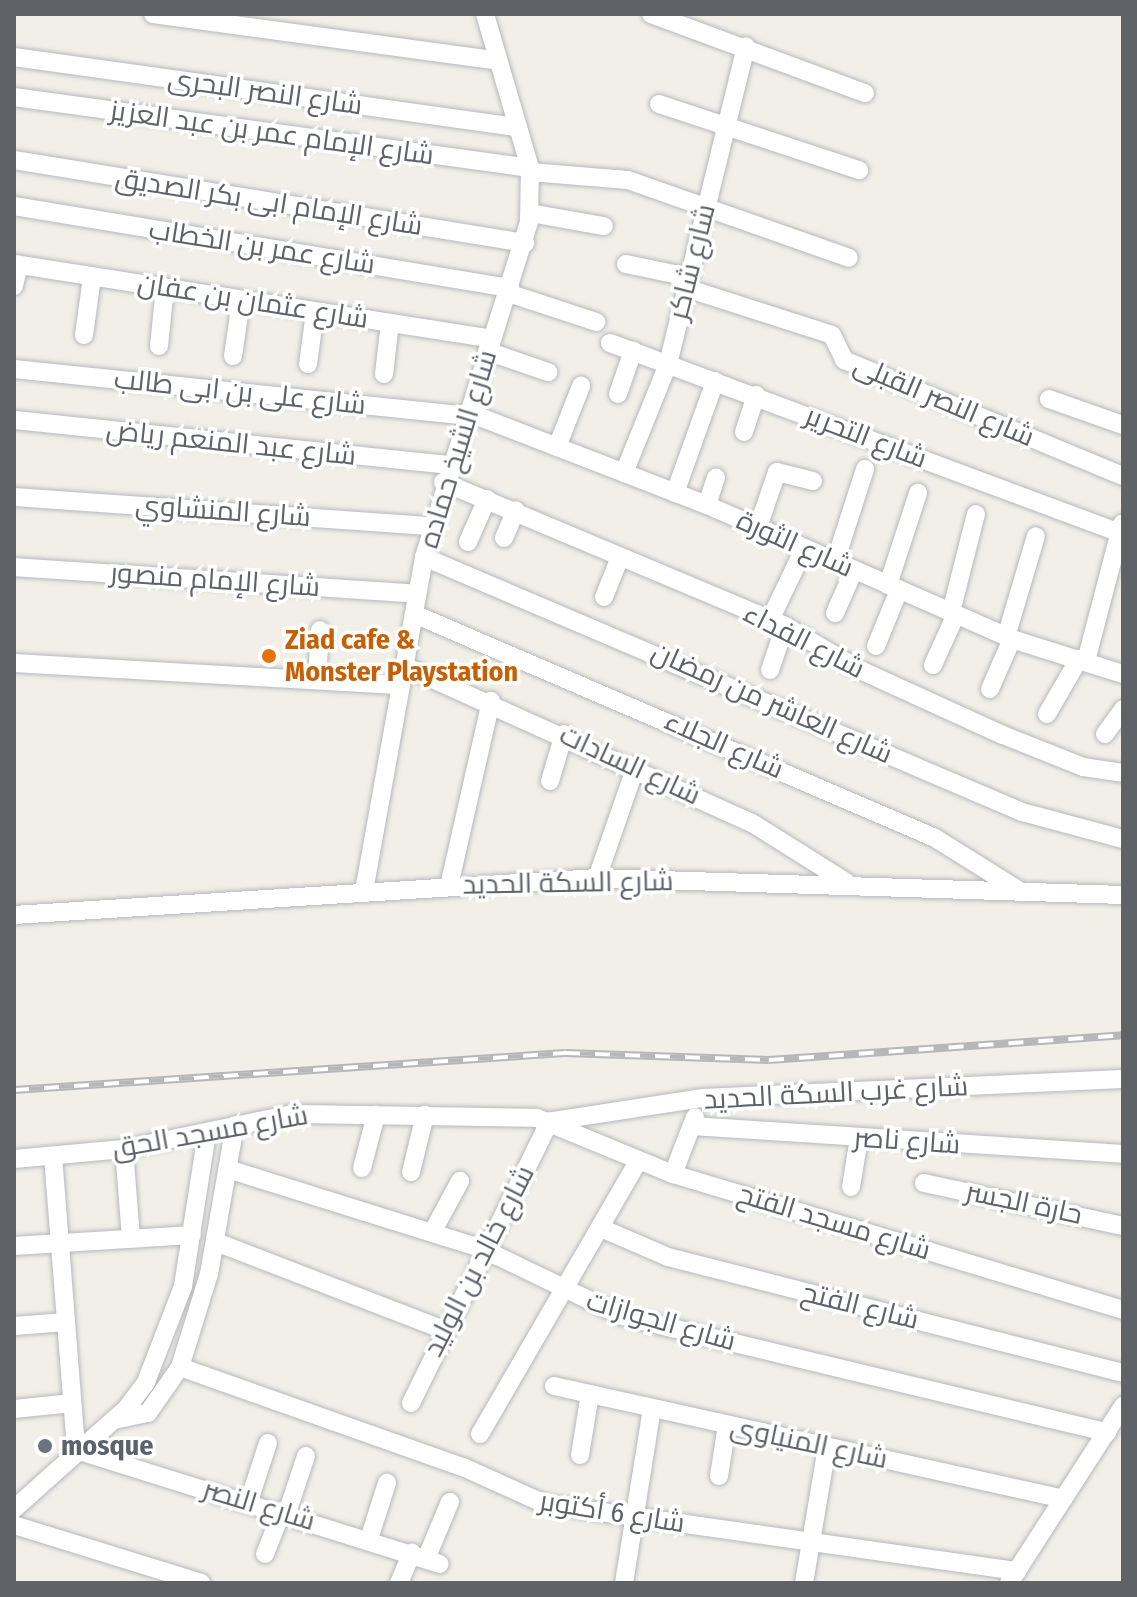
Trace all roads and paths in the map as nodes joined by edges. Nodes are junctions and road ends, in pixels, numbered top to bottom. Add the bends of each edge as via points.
1 (153, 14) edge
2 (485, 14) edge
3 (651, 14) edge
4 (746, 46) junction
5 (14, 57) edge
6 (493, 60) junction
7 (865, 93) dead end
8 (14, 97) edge
9 (659, 104) dead end
10 (726, 125) junction
11 (516, 127) junction
12 (14, 160) edge
13 (530, 170) junction
14 (859, 170) dead end
15 (14, 206) edge
16 (705, 208) junction
17 (530, 213) junction
18 (604, 226) dead end
19 (525, 243) junction
20 (849, 258) dead end
21 (626, 264) dead end
22 (16, 265) edge
23 (92, 277) junction
24 (687, 283) junction
25 (14, 286) edge
26 (165, 287) junction
27 (509, 291) junction
28 (241, 301) junction
29 (315, 312) junction
30 (596, 322) dead end
31 (390, 323) junction
32 (84, 335) dead end
33 (610, 343) dead end
34 (489, 345) junction
35 (159, 346) dead end
36 (633, 351) junction
37 (233, 356) dead end
38 (308, 364) dead end
39 (668, 364) junction
40 (14, 369) edge
41 (548, 372) dead end
42 (384, 374) dead end
43 (715, 381) junction
44 (581, 386) dead end
45 (618, 394) dead end
46 (756, 395) junction
47 (1049, 399) dead end
48 (466, 414) junction
49 (14, 420) edge
50 (1123, 425) edge
51 (744, 432) dead end
52 (557, 447) junction
53 (865, 469) dead end
54 (624, 473) junction
55 (446, 474) junction
56 (1123, 476) edge
57 (716, 477) dead end
58 (813, 481) dead end
59 (675, 493) junction
60 (918, 493) dead end
61 (14, 497) edge
62 (487, 499) junction
63 (707, 505) junction
64 (516, 510) junction
65 (976, 514) dead end
66 (432, 526) junction
67 (758, 527) junction
68 (1122, 527) edge
69 (1036, 536) dead end
70 (504, 538) dead end
71 (468, 542) dead end
72 (804, 549) junction
73 (424, 557) junction
74 (620, 557) junction
75 (835, 562) junction
76 (14, 567) edge
77 (854, 570) junction
78 (893, 587) junction
79 (416, 594) junction
80 (604, 597) dead end
81 (835, 613) dead end
82 (954, 613) junction
83 (414, 614) junction
84 (778, 623) junction
85 (320, 630) dead end
86 (1009, 638) junction
87 (876, 646) dead end
88 (1082, 660) junction
89 (14, 663) edge
90 (933, 665) dead end
91 (404, 666) junction
92 (770, 670) dead end
93 (1123, 674) edge
94 (317, 680) junction
95 (400, 685) junction
96 (990, 689) dead end
97 (491, 701) junction
98 (1123, 709) edge
99 (1047, 714) dead end
100 (564, 734) junction
101 (1105, 734) dead end
102 (636, 766) junction
103 (1123, 773) edge
104 (550, 781) dead end
105 (1123, 839) edge
106 (597, 878) junction
107 (846, 882) junction
108 (449, 886) junction
109 (364, 891) junction
110 (1025, 895) junction
111 (1123, 895) edge
112 (14, 915) edge
113 (1123, 1079) edge
114 (702, 1098) junction
115 (376, 1115) junction
116 (425, 1115) junction
117 (550, 1121) junction
118 (235, 1125) junction
119 (692, 1126) junction
120 (207, 1133) junction
121 (859, 1138) junction
122 (124, 1149) junction
123 (1123, 1154) edge
124 (53, 1156) junction
125 (14, 1159) edge
126 (638, 1161) junction
127 (362, 1168) dead end
128 (228, 1169) junction
129 (411, 1172) dead end
130 (673, 1174) junction
131 (460, 1181) dead end
132 (924, 1183) dead end
133 (851, 1187) dead end
134 (1123, 1226) edge
135 (601, 1228) junction
136 (433, 1231) junction
137 (192, 1235) junction
138 (131, 1238) junction
139 (216, 1242) junction
140 (60, 1243) junction
141 (14, 1246) edge
142 (483, 1249) junction
143 (564, 1292) junction
144 (1123, 1310) edge
145 (66, 1322) junction
146 (14, 1326) edge
147 (442, 1329) junction
148 (180, 1367) junction
149 (1123, 1373) edge
150 (554, 1386) dead end
151 (590, 1394) junction
152 (72, 1403) junction
153 (411, 1403) dead end
154 (1123, 1406) edge
155 (652, 1408) junction
156 (14, 1409) edge
157 (114, 1420) junction
158 (727, 1425) junction
159 (1107, 1432) junction
160 (480, 1434) dead end
161 (268, 1443) dead end
162 (827, 1447) junction
163 (76, 1450) junction
164 (580, 1455) dead end
165 (306, 1456) dead end
166 (719, 1476) dead end
167 (387, 1483) dead end
168 (14, 1496) edge
169 (1064, 1499) junction
170 (249, 1501) junction
171 (450, 1502) dead end
172 (14, 1508) edge
173 (284, 1512) junction
174 (634, 1517) junction
175 (14, 1525) edge
176 (369, 1539) junction
177 (811, 1542) junction
178 (265, 1554) dead end
179 (426, 1559) junction
180 (1013, 1577) edge
181 (201, 1583) edge
182 (399, 1583) edge
183 (624, 1583) edge
184 (804, 1583) edge

1 - 6 street
2 - 6 street, شارع الشيخ حماده
3 - 4 street
4 - 7 street
4 - 10 street, شارع شاكر
5 - 11 street, شارع النصر البحرى
6 - 11 street, شارع الشيخ حماده
8 - 13 street, شارع الإمام عمر بن عبد العزيز
9 - 10 street
10 - 14 street
10 - 16 street, شارع شاكر
11 - 13 street, شارع الشيخ حماده
12 - 19 street, شارع الإمام ابى بكر الصديق
13 - 16 street, شارع الإمام عمر بن عبد العزيز via 619,178
13 - 17 street, شارع الشيخ حماده
15 - 27 street, شارع عمر بن الخطاب
16 - 20 street, شارع الإمام عمر بن عبد العزيز
16 - 24 street, شارع شاكر
17 - 18 street
17 - 19 street, شارع الشيخ حماده
19 - 27 street, شارع الشيخ حماده
21 - 24 street, شارع النصر القبلى
22 - 23 street, شارع عثمان بن عفان
22 - 25 street
23 - 26 street, شارع عثمان بن عفان
23 - 32 street
24 - 39 street, شارع شاكر
24 - 56 street, شارع النصر القبلى via 832,335 844,360
26 - 28 street, شارع عثمان بن عفان
26 - 35 street
27 - 30 street, شارع عمر بن الخطاب
27 - 34 street, شارع الشيخ حماده
28 - 29 street, شارع عثمان بن عفان
28 - 37 street
29 - 31 street, شارع عثمان بن عفان
29 - 38 street
31 - 34 street, شارع عثمان بن عفان
31 - 42 street
33 - 36 street, شارع التحرير
34 - 41 street, شارع عثمان بن عفان
34 - 48 street, شارع الشيخ حماده
36 - 39 street, شارع التحرير
36 - 45 street
39 - 43 street, شارع التحرير
39 - 54 street, شارع شاكر
40 - 48 street, شارع على بن ابى طالب
43 - 46 street, شارع التحرير
43 - 59 street
44 - 52 street
46 - 51 street
46 - 68 street, شارع التحرير
47 - 50 street
48 - 52 street, شارع الثورة
48 - 55 street, شارع الشيخ حماده
49 - 55 street, شارع عبد المنعم رياض
52 - 54 street, شارع الثورة
53 - 75 street
54 - 59 street, شارع الثورة
55 - 62 street, شارع الفداء
55 - 66 street, شارع الشيخ حماده
57 - 63 street
58 - 67 street via 777,472
59 - 63 street, شارع الثورة
60 - 78 street
61 - 66 street, شارع المنشاوي
62 - 64 street, شارع الفداء
62 - 71 street
63 - 67 street, شارع الثورة
64 - 70 street
64 - 74 street, شارع الفداء
65 - 82 street
66 - 73 street, شارع الشيخ حماده
67 - 72 street, شارع الثورة
68 - 88 street
69 - 86 street
72 - 75 street, شارع الثورة
72 - 84 street
73 - 79 street, شارع الشيخ حماده
73 - 105 street, شارع العاشر من رمضان via 1022,812
74 - 80 street
74 - 84 street, شارع الفداء
75 - 77 street, شارع الثورة
76 - 79 street, شارع الإمام منصور
77 - 78 street, شارع الثورة
77 - 81 street
78 - 82 street, شارع الثورة
78 - 87 street
79 - 83 street, شارع الشيخ حماده
82 - 86 street, شارع الثورة
82 - 90 street
83 - 91 street, شارع الشيخ حماده
83 - 110 street, شارع الجلاء via 935,838
84 - 92 street
84 - 103 street, شارع الفداء via 858,669 1003,735 1083,767
85 - 94 street
86 - 88 street, شارع الثورة
86 - 96 street
88 - 93 street, شارع الثورة
88 - 99 street
89 - 94 street
91 - 95 street, شارع الشيخ حماده
91 - 97 street, شارع السادات
94 - 95 street
95 - 109 street, شارع الشيخ حماده
97 - 100 street, شارع السادات
97 - 108 street
98 - 101 street
100 - 102 street, شارع السادات
100 - 104 street
102 - 106 street
102 - 107 street, شارع السادات via 752,823
106 - 107 street, شارع السكة الحديد
106 - 108 street, شارع السكة الحديد
107 - 110 street, شارع السكة الحديد
108 - 109 street, شارع السكة الحديد
109 - 112 street, شارع السكة الحديد
110 - 111 street, شارع السكة الحديد
113 - 114 street, شارع غرب السكة الحديد
114 - 117 street, شارع غرب السكة الحديد
114 - 119 street
115 - 116 street, شارع مسجد الحق
115 - 118 street, شارع مسجد الحق via 307,1113
115 - 127 street
116 - 117 street, شارع مسجد الحق
116 - 129 street
117 - 126 street, شارع مسجد الفتح
117 - 142 street, شارع خالد بن الوليد
118 - 120 street, شارع مسجد الحق
118 - 128 street
119 - 121 street, شارع ناصر
119 - 130 street
120 - 122 street, شارع مسجد الحق
120 - 137 street
121 - 123 street, شارع ناصر
121 - 133 street
122 - 124 street, شارع مسجد الحق
122 - 138 street
124 - 125 street, شارع مسجد الحق
124 - 140 street
126 - 130 street, شارع مسجد الفتح
126 - 135 street
128 - 136 street, شارع الجوازات
128 - 139 street
130 - 144 street, شارع مسجد الفتح
131 - 136 street
132 - 134 street, حارة الجسر
135 - 143 street
135 - 149 street, شارع الفتح via 668,1257
136 - 142 street, شارع الجوازات
137 - 138 street
137 - 157 street via 162,1347 137,1396
138 - 140 street
139 - 147 street
139 - 148 street
140 - 141 street
140 - 145 street
142 - 143 street, شارع الجوازات
142 - 147 street, شارع خالد بن الوليد
143 - 159 street, شارع الجوازات via 643,1322
143 - 160 street
145 - 146 street
145 - 152 street
147 - 153 street, شارع خالد بن الوليد
148 - 157 street via 148,1413
148 - 174 street, شارع 6 أكتوبر via 463,1467 528,1499
150 - 151 street, شارع المنياوى
151 - 155 street, شارع المنياوى
151 - 164 street
152 - 156 street
152 - 163 street
154 - 159 street
155 - 158 street, شارع المنياوى
155 - 174 street
157 - 163 street
158 - 162 street, شارع المنياوى
158 - 166 street
159 - 169 street
161 - 170 street
162 - 169 street, شارع المنياوى
162 - 177 street
163 - 170 street, شارع النصر
163 - 172 street
165 - 173 street
167 - 176 street
168 - 172 street
169 - 180 street
170 - 173 street, شارع النصر
171 - 179 street
173 - 176 street, شارع النصر
173 - 178 street
174 - 177 street, شارع 6 أكتوبر
174 - 183 street
175 - 181 street
176 - 179 street, شارع النصر
177 - 180 street, شارع 6 أكتوبر
177 - 184 street
179 - 182 street

